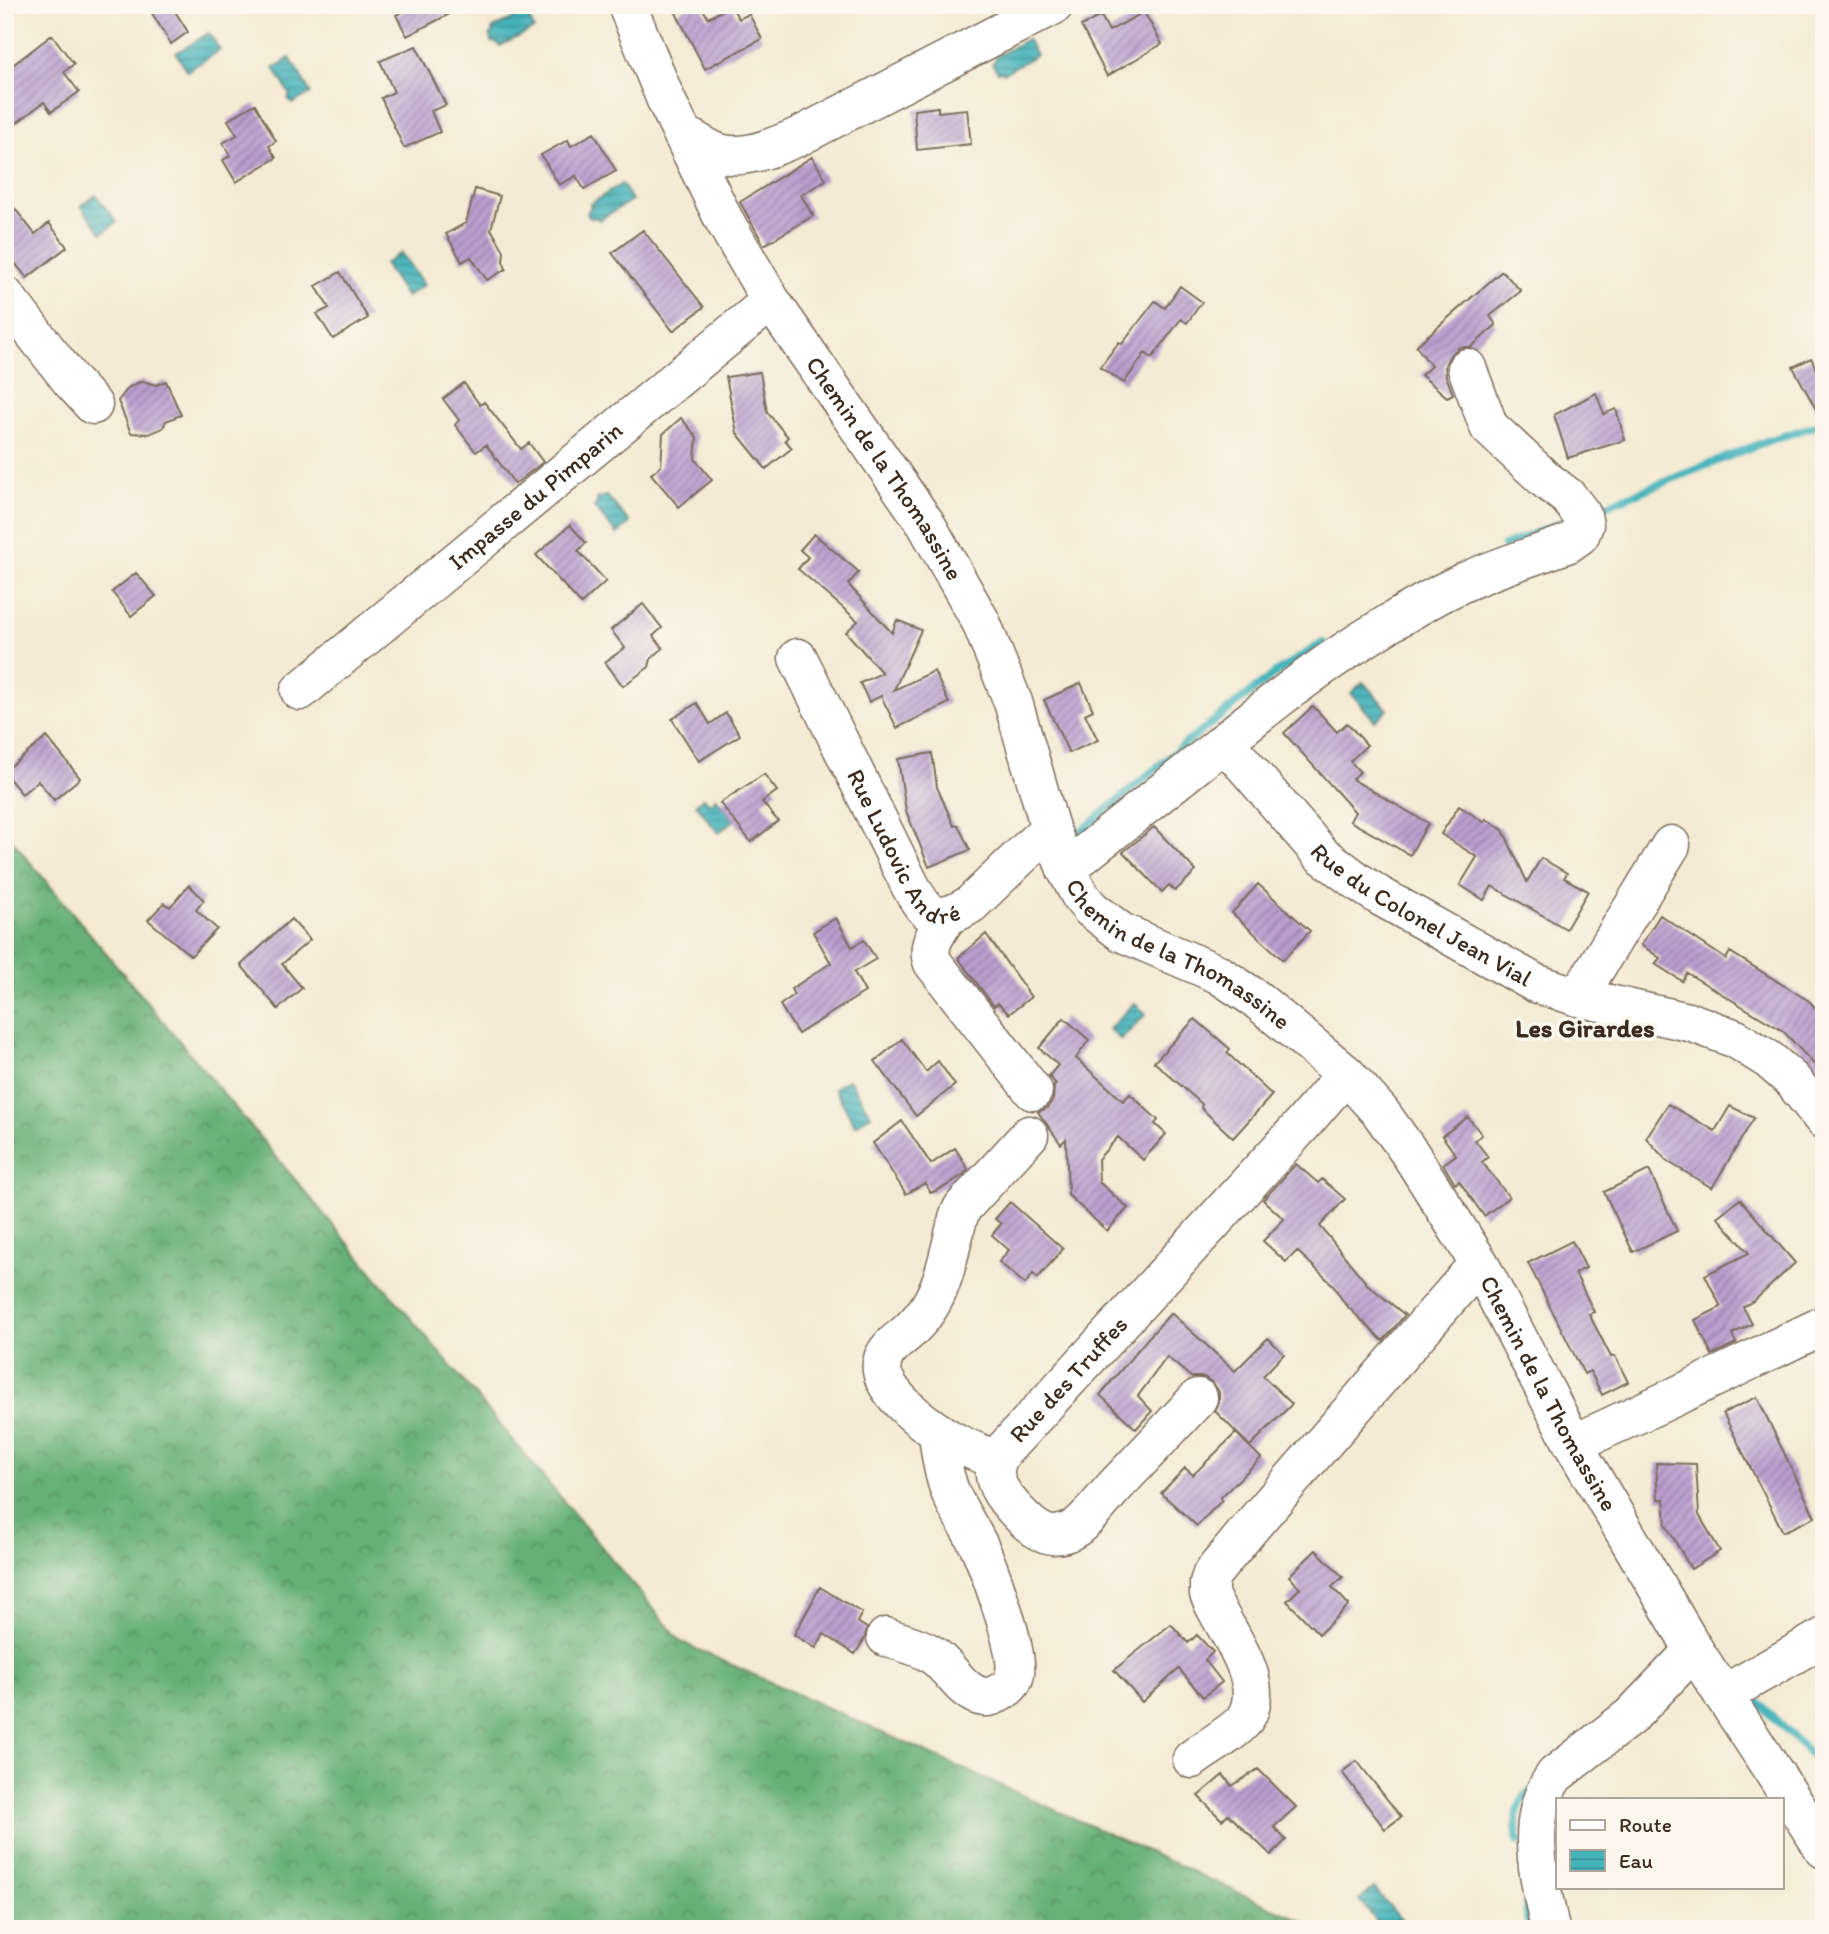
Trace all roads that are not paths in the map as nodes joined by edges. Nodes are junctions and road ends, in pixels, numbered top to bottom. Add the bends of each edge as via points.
1 (627, 5) edge
2 (1054, 5) edge
3 (682, 133) junction
4 (5, 296) edge
5 (771, 301) junction
6 (1467, 368) dead end
7 (93, 405) dead end
8 (798, 658) dead end
9 (300, 691) dead end
10 (1211, 753) junction
11 (1050, 828) junction
12 (1671, 845) dead end
13 (1066, 869) junction
14 (948, 915) junction
15 (1578, 997) junction
16 (1346, 1074) junction
17 (1033, 1091) dead end
18 (1824, 1120) edge
19 (1029, 1135) dead end
20 (1479, 1263) junction
21 (1824, 1325) edge
22 (1198, 1398) dead end
23 (938, 1432) junction
24 (1573, 1444) junction
25 (997, 1460) junction
26 (886, 1637) dead end
27 (1824, 1637) edge
28 (1694, 1650) junction
29 (1723, 1695) junction
30 (1192, 1759) dead end
31 (1824, 1849) edge
32 (1550, 1929) edge

1 - 3 street, Chemin de la Thomassine
2 - 3 street via 798,137 761,151 728,155
3 - 5 street, Chemin de la Thomassine via 724,220
4 - 7 street
5 - 9 street, Impasse du Pimparin
5 - 11 street, Chemin de la Thomassine via 926,524 969,597 1013,702
6 - 10 street via 1489,427 1568,497 1582,515 1580,535 1426,601 1302,680
8 - 14 street, Rue Ludovic André via 921,906 936,916
10 - 13 street
10 - 15 street, Rue du Colonel Jean Vial via 1224,749 1234,753 1321,854 1357,881 1504,967
11 - 13 street, Chemin de la Thomassine
11 - 14 street, Rue Ludovic André via 971,904
12 - 15 street
13 - 16 street, Chemin de la Thomassine via 1081,897 1104,920 1239,987
14 - 17 street via 931,943 933,963
15 - 18 street, Rue du Colonel Jean Vial via 1693,1023 1736,1039 1792,1080
16 - 20 street, Chemin de la Thomassine via 1411,1155
16 - 25 street, Rue des Truffes
19 - 23 street via 963,1207 933,1301 883,1357 881,1365 890,1390
20 - 24 street, Chemin de la Thomassine
20 - 30 street via 1212,1574 1209,1594 1248,1671 1252,1693 1243,1722
21 - 24 street
22 - 25 street, Rue des Truffes via 1076,1528 1067,1532 1042,1533 1030,1525 996,1484
23 - 25 street
23 - 26 street via 952,1496 993,1582 1014,1654 1013,1681 984,1697 966,1688 931,1653
24 - 28 street, Chemin de la Thomassine
27 - 29 street
28 - 29 street, Chemin de la Thomassine
28 - 32 street via 1631,1716 1547,1786 1536,1817 1536,1837
29 - 31 street, Chemin de la Thomassine

